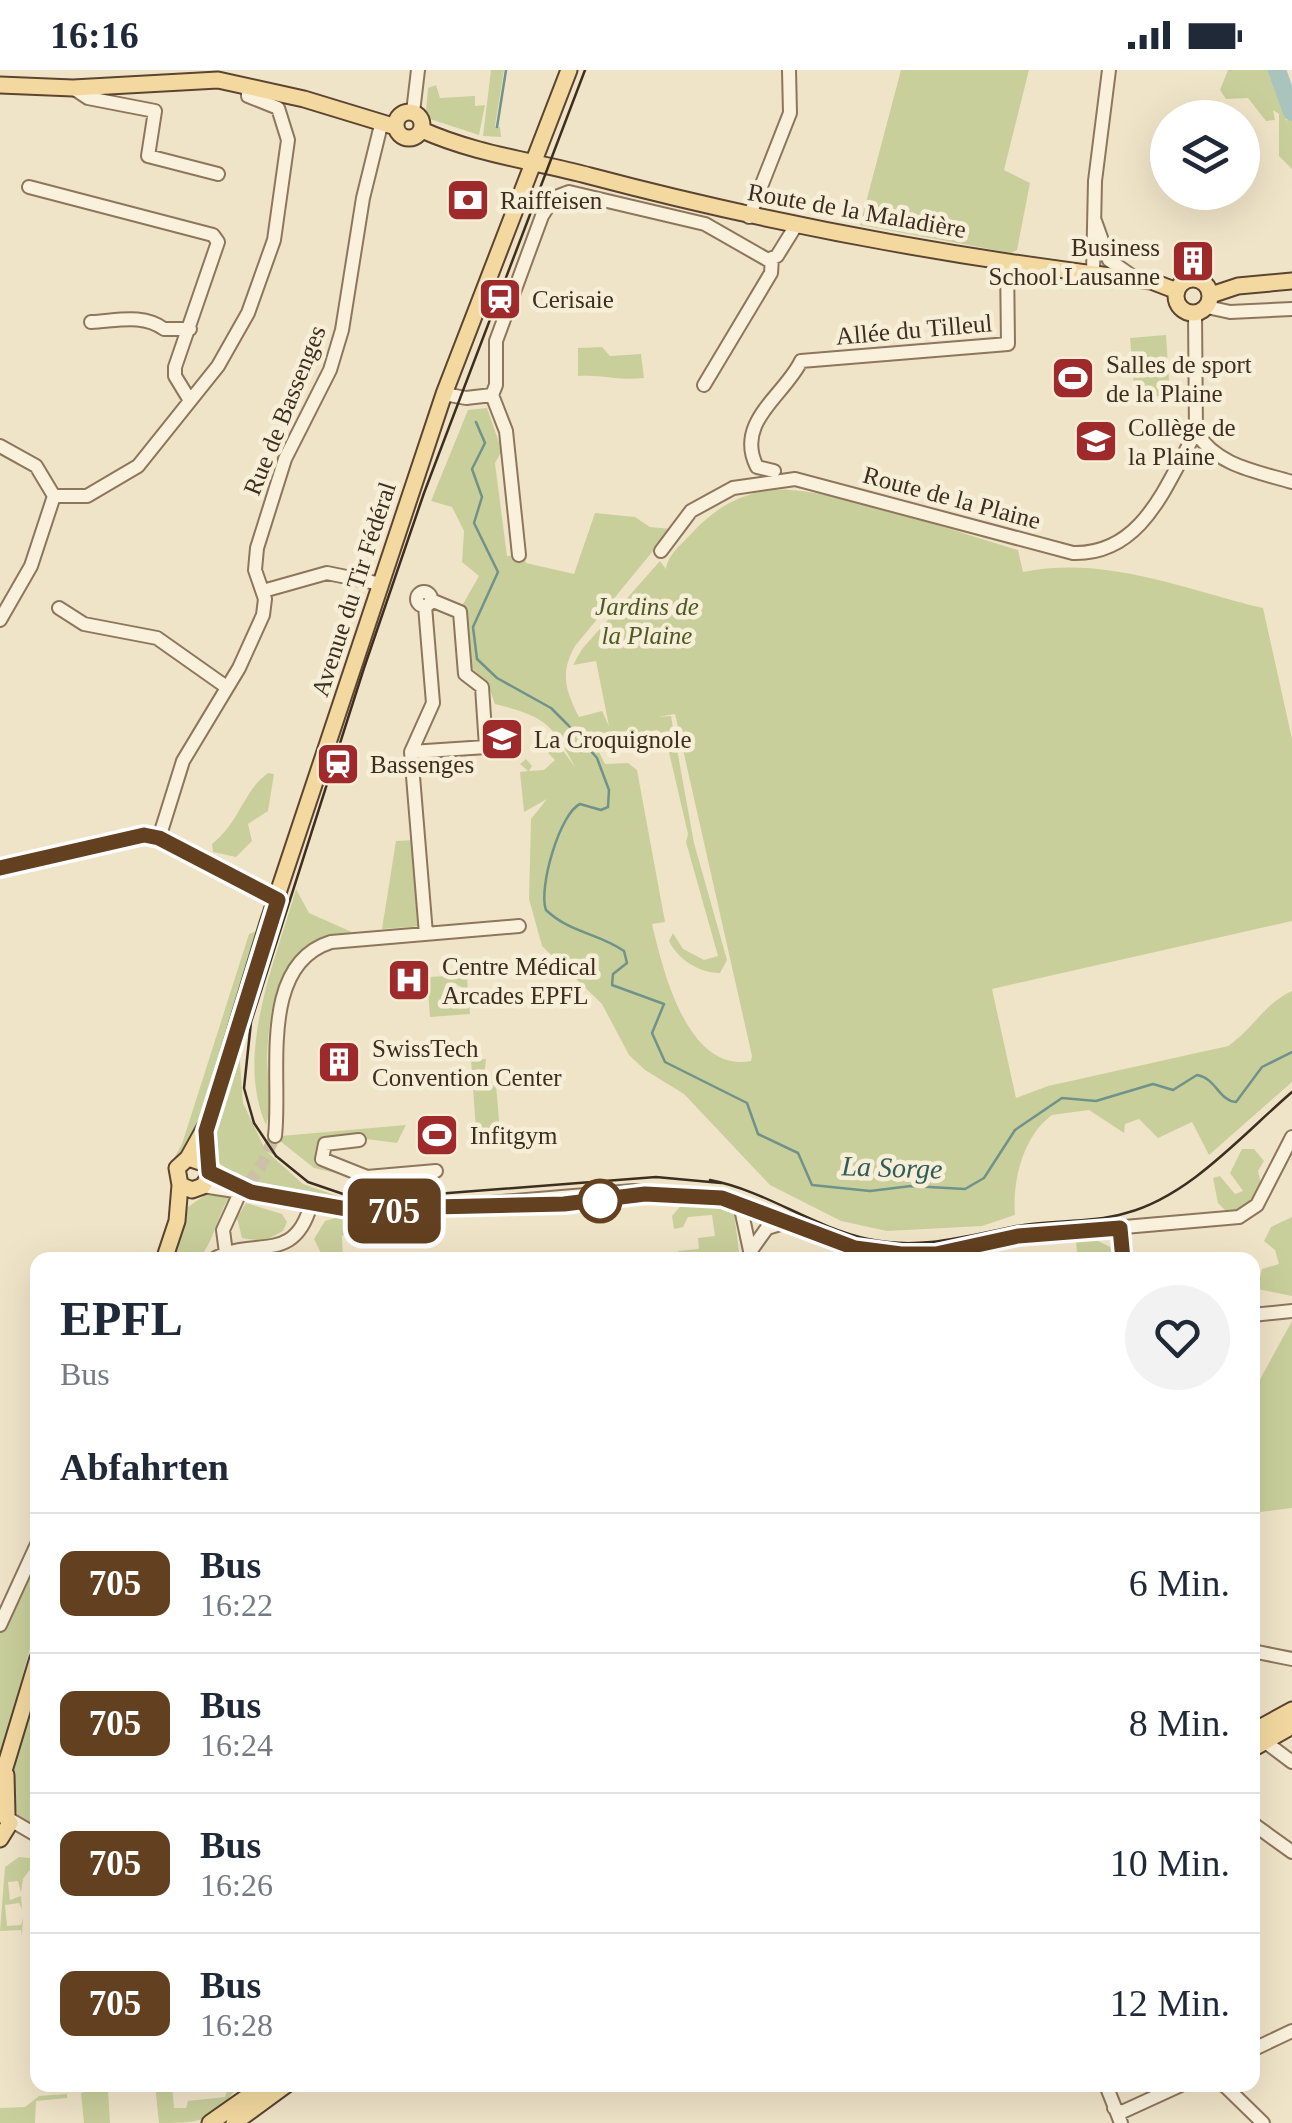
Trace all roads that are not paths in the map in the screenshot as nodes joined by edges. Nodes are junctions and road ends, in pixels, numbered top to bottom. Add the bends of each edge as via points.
1 (418, 70) edge
2 (569, 70) edge
3 (789, 70) edge
4 (1110, 70) edge
5 (128, 77) edge
6 (0, 85) edge
7 (248, 86) junction
8 (74, 88) junction
9 (413, 112) junction
10 (389, 126) junction
11 (422, 130) junction
12 (531, 163) junction
13 (218, 174) dead end
14 (29, 187) dead end
15 (1093, 214) junction
16 (749, 217) junction
17 (795, 226) junction
18 (1091, 235) junction
19 (772, 258) junction
20 (1007, 262) junction
21 (1056, 269) junction
22 (1093, 274) junction
23 (1151, 281) junction
24 (1292, 282) edge
25 (1177, 291) junction
26 (1204, 305) junction
27 (1292, 310) edge
28 (90, 322) dead end
29 (190, 329) junction
30 (704, 386) dead end
31 (444, 394) junction
32 (492, 395) junction
33 (189, 400) junction
34 (1196, 432) junction
35 (0, 446) edge
36 (774, 470) dead end
37 (1292, 482) edge
38 (54, 496) junction
39 (661, 551) dead end
40 (520, 555) dead end
41 (381, 584) junction
42 (263, 592) junction
43 (59, 608) dead end
44 (0, 620) edge
45 (225, 686) junction
46 (411, 754) junction
47 (159, 838) junction
48 (0, 868) edge
49 (278, 900) junction
50 (519, 926) dead end
51 (426, 934) junction
52 (206, 1131) junction
53 (274, 1136) tunnel mouth
54 (1292, 1137) edge
55 (359, 1140) dead end
56 (188, 1158) junction
57 (436, 1171) dead end
58 (199, 1180) junction
59 (245, 1194) junction
60 (311, 1204) junction
61 (740, 1204) junction
62 (788, 1222) junction
63 (1120, 1228) junction
64 (167, 1252) edge
65 (226, 1252) edge
66 (231, 1252) edge
67 (752, 1252) edge
68 (753, 1252) edge
69 (886, 1252) edge
70 (945, 1252) edge
71 (1122, 1252) edge
72 (1292, 1311) edge
73 (1260, 1313) edge
74 (30, 1559) edge
75 (0, 1625) edge
76 (1260, 1653) edge
77 (1292, 1659) edge
78 (30, 1685) edge
79 (1292, 1710) edge
80 (1292, 1726) edge
81 (1260, 1738) edge
82 (1260, 1739) edge
83 (1260, 1743) edge
84 (1292, 1762) edge
85 (3, 1778) edge
86 (5, 1814) edge
87 (1260, 1829) edge
88 (30, 1831) edge
89 (30, 1837) edge
90 (1, 1838) edge
91 (1292, 1852) edge
92 (1292, 2031) edge
93 (1260, 2046) edge
94 (254, 2092) edge
95 (276, 2092) edge
96 (1108, 2092) edge
97 (1166, 2092) edge
98 (1231, 2092) edge
99 (1114, 2108) junction
100 (210, 2123) edge
101 (234, 2123) edge
102 (1106, 2123) edge
103 (1121, 2123) edge
104 (1263, 2123) edge

1 - 9 street
2 - 12 main road, Avenue du Tir Fédéral
3 - 16 street via 790,113
4 - 15 street
5 - 7 main road
5 - 8 main road
6 - 8 main road
7 - 10 main road
7 - 33 street via 249,96 278,108 288,140 282,206 261,281 218,366
8 - 13 street via 88,98 155,111 148,156
9 - 10 main road
9 - 11 main road
10 - 11 main road, Route de la Maladière via 408,138
10 - 42 street, Rue de Bassenges via 330,370 290,445 260,534 255,570
11 - 12 main road, Route de la Maladière
12 - 16 main road, Route de la Maladière
12 - 31 main road, Avenue du Tir Fédéral
14 - 29 street via 213,235 218,242 212,270
15 - 18 street
15 - 23 street via 1110,260 1126,274
16 - 17 main road, Route de la Maladière
17 - 19 street
17 - 20 main road, Route de la Maladière
18 - 21 street via 1082,260
18 - 22 street
19 - 30 street via 771,273
19 - 32 street via 761,258 714,227 559,194 542,216 496,340
20 - 21 main road, Route de la Maladière
20 - 36 street, Allée du Tilleul via 1008,344 801,361 755,424 753,461
21 - 22 main road, Route de la Maladière
22 - 23 main road, Route de la Maladière
23 - 25 main road, Route de la Maladière
24 - 26 main road via 1238,286
25 - 26 main road via 1182,309
25 - 26 main road via 1183,282 1204,282
26 - 27 street via 1230,312
26 - 34 street
28 - 29 street via 152,320 164,329
29 - 33 street via 175,376
31 - 32 street
31 - 41 main road, Avenue du Tir Fédéral
32 - 40 street via 506,431
33 - 38 street via 155,449 124,476 87,496
34 - 37 street via 1225,461
34 - 39 street, Route de la Plaine via 1142,524 1108,550 1072,553 795,478 733,488 691,511
35 - 38 street via 36,466
38 - 44 street via 46,530
41 - 42 street via 327,573
41 - 49 main road, Avenue du Tir Fédéral
42 - 45 street, Rue de Bassenges via 263,616
43 - 45 street via 84,624 157,638
45 - 47 street, Rue de Bassenges via 183,761
46 - 46 street via 433,704 428,603 460,612 465,674 482,687 486,746
46 - 51 street
47 - 48 street via 128,836
47 - 49 street
49 - 52 main road, Avenue du Tir Fédéral
50 - 51 street
51 - 53 street via 332,942 305,956 277,1028
52 - 56 main road, Avenue du Tir Fédéral
52 - 58 main road, Avenue du Tir Fédéral
54 - 63 street via 1246,1214
55 - 57 street via 324,1144 320,1154 334,1168 366,1177
56 - 58 main road
56 - 58 main road, Avenue du Tir Fédéral via 176,1168
58 - 59 street
58 - 64 main road
59 - 60 street
59 - 65 street via 224,1230
60 - 61 street via 424,1211 645,1194
60 - 66 street via 290,1241
61 - 62 street
61 - 67 street
62 - 68 street via 767,1228
62 - 69 street via 855,1248
63 - 70 street via 1018,1236
63 - 71 street
72 - 73 street
74 - 75 street
76 - 77 street
78 - 85 main road
79 - 81 main road
80 - 82 main road
83 - 84 street
85 - 86 main road
86 - 88 street
86 - 90 main road
87 - 91 street
89 - 90 street
92 - 93 street
94 - 100 main road
95 - 101 main road
96 - 99 street
97 - 99 street via 1122,2112
98 - 104 street
99 - 102 street
99 - 103 street

